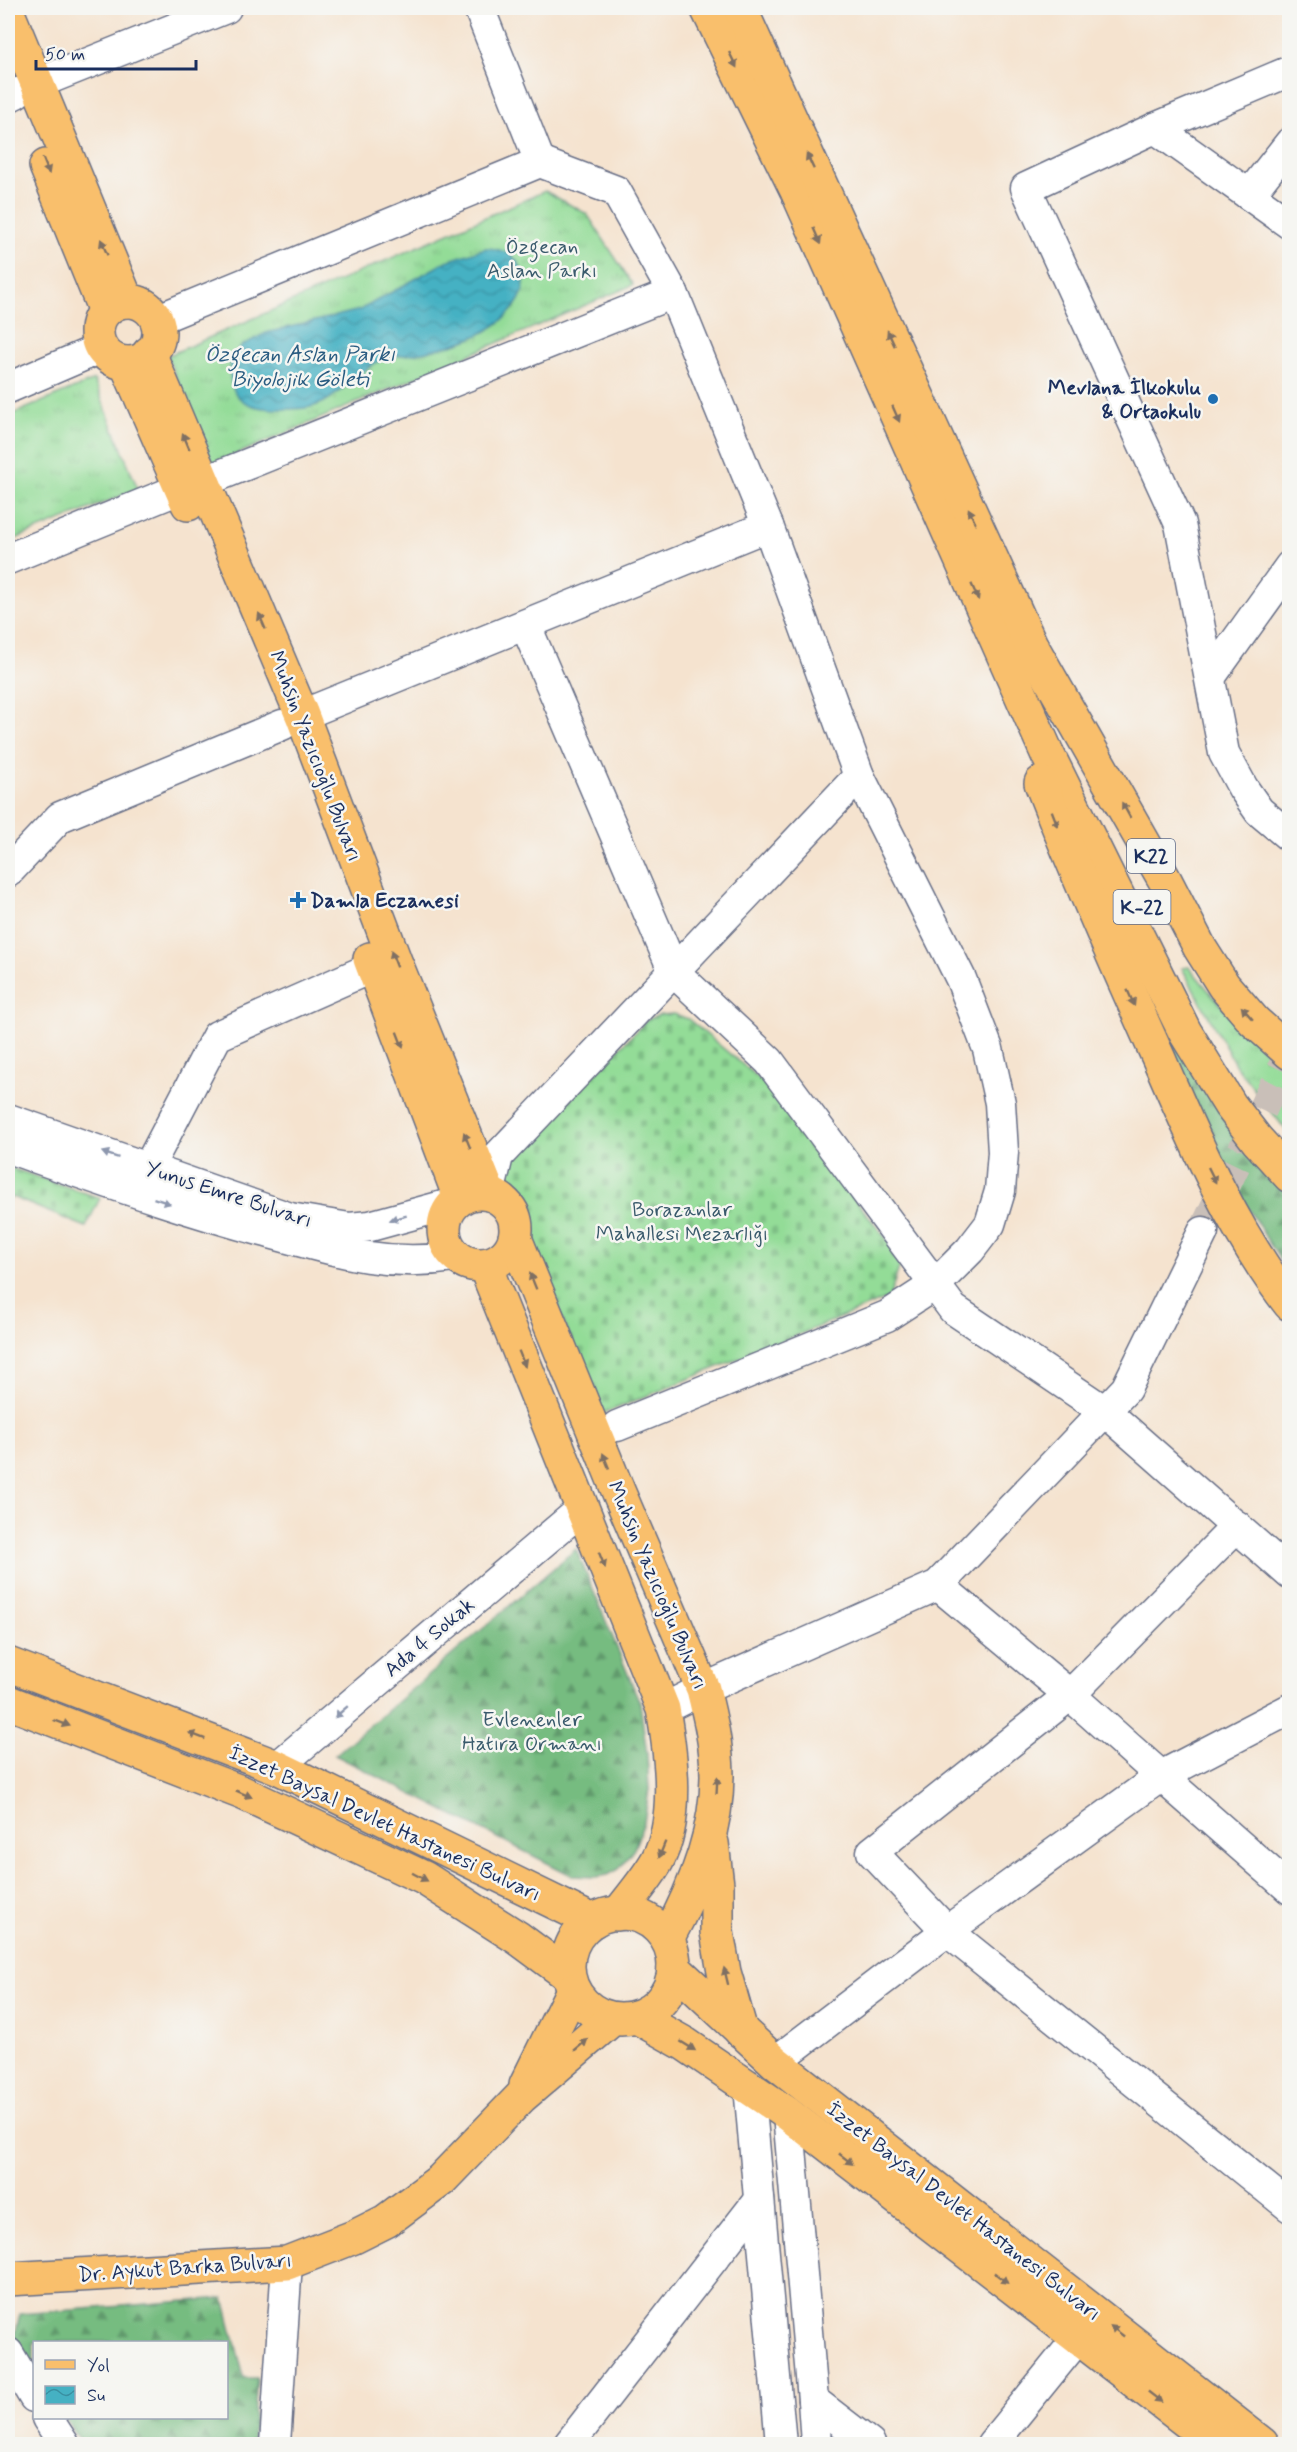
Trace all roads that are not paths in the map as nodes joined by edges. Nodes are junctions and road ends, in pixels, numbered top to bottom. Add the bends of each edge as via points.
1 (226, 8) edge
2 (479, 8) edge
3 (707, 8) edge
4 (740, 8) edge
5 (8, 13) edge
6 (1290, 71) edge
7 (17, 87) edge
8 (1155, 128) junction
9 (1290, 143) edge
10 (540, 162) junction
11 (1249, 195) junction
12 (1290, 224) edge
13 (673, 293) junction
14 (116, 306) junction
15 (156, 320) junction
16 (126, 355) junction
17 (8, 388) edge
18 (193, 485) junction
19 (768, 526) junction
20 (8, 559) edge
21 (1290, 567) edge
22 (526, 626) junction
23 (1031, 645) junction
24 (1211, 676) junction
25 (1015, 682) junction
26 (292, 720) junction
27 (859, 776) junction
28 (1290, 837) edge
29 (8, 872) edge
30 (373, 967) junction
31 (674, 972) junction
32 (1290, 1053) edge
33 (8, 1119) edge
34 (8, 1148) edge
35 (1290, 1150) edge
36 (148, 1168) junction
37 (1290, 1176) edge
38 (468, 1198) junction
39 (1203, 1232) tunnel mouth
40 (515, 1238) junction
41 (470, 1261) junction
42 (936, 1284) junction
43 (1290, 1304) edge
44 (1106, 1412) junction
45 (617, 1426) dead end
46 (585, 1518) junction
47 (1237, 1526) junction
48 (1290, 1574) edge
49 (938, 1585) junction
50 (8, 1664) edge
51 (703, 1689) junction
52 (1070, 1695) junction
53 (8, 1702) edge
54 (663, 1709) junction
55 (1290, 1709) edge
56 (286, 1771) junction
57 (1161, 1776) junction
58 (711, 1826) junction
59 (1290, 1889) edge
60 (606, 1917) junction
61 (947, 1931) junction
62 (671, 1954) junction
63 (571, 1982) junction
64 (625, 2018) junction
65 (741, 2032) junction
66 (774, 2062) junction
67 (749, 2086) junction
68 (521, 2097) junction
69 (788, 2114) junction
70 (759, 2200) junction
71 (1290, 2207) edge
72 (287, 2263) junction
73 (8, 2279) edge
74 (1078, 2338) junction
75 (8, 2354) edge
76 (33, 2395) edge
77 (813, 2400) junction
78 (48, 2419) edge
79 (64, 2445) edge
80 (275, 2445) edge
81 (569, 2445) edge
82 (782, 2445) edge
83 (816, 2445) edge
84 (870, 2445) edge
85 (992, 2445) edge
86 (1216, 2445) edge
87 (1262, 2445) edge

1 - 7 street
2 - 10 street
3 -> 25 main road via 797,191
23 -> 4 main road
5 - 7 main road
6 - 8 street
7 - 14 main road
8 - 11 street
8 - 24 street via 1026,188 1179,524
9 - 11 street
10 - 13 street via 616,191
10 - 15 street
11 - 12 street
13 - 18 street
13 - 19 street
14 - 15 main road via 142,305
14 - 16 main road via 97,329
15 - 16 main road via 157,341
16 - 17 street
16 - 18 main road, Muhsin Yazıcıoğlu Bulvarı
18 - 20 street
18 - 26 main road, Muhsin Yazıcıoğlu Bulvarı
19 - 22 street
19 - 27 street
21 - 24 street
22 - 26 street
22 - 31 street
32 -> 23 main road, K22 via 1254,1021 1218,977
23 - 35 main road, K-22 via 1052,715 1167,958 1226,1065
24 - 28 street via 1224,753 1259,812
25 - 37 main road, K-22 via 1185,1032 1230,1105
25 -> 43 main road via 1030,755 1076,875 1198,1148 1229,1209
26 - 29 street via 60,817
26 - 30 main road
38 -> 26 main road, Muhsin Yazıcıoğlu Bulvarı via 394,961
27 - 31 street
27 - 42 street via 961,979 988,1050 1000,1104 1000,1191 990,1224
30 - 36 street via 217,1035
30 -> 38 main road
31 - 38 street via 498,1156
31 - 42 street via 769,1061
36 -> 33 street, Yunus Emre Bulvarı
34 -> 41 street via 208,1216 346,1254 388,1261
38 -> 36 street, Yunus Emre Bulvarı via 370,1226 349,1228 290,1218
38 - 40 main road via 499,1198 508,1206 516,1227
38 - 41 main road via 448,1211 443,1230 444,1240
39 - 44 street via 1126,1389
40 - 41 main road via 504,1256
51 -> 40 main road, Muhsin Yazıcıoğlu Bulvarı
41 -> 46 main road, Muhsin Yazıcıoğlu Bulvarı
42 - 44 street via 953,1309
42 - 45 street via 886,1316
44 - 47 street
44 - 49 street
46 -> 54 main road, Muhsin Yazıcıoğlu Bulvarı
46 - 56 street, Ada 4 Sokak
47 - 48 street
47 - 52 street
49 - 51 street
49 - 52 street
56 -> 50 main road, İzzet Baysal Devlet Hastanesi Bulvarı
51 - 54 street
58 -> 51 main road, Muhsin Yazıcıoğlu Bulvarı via 717,1775 712,1722
52 - 57 street
52 - 61 street via 872,1852
53 -> 63 main road, İzzet Baysal Devlet Hastanesi Bulvarı via 243,1793 424,1878 518,1938
54 -> 60 main road, Muhsin Yazıcıoğlu Bulvarı via 670,1754 670,1820 665,1841 657,1860
55 - 57 street
56 - 60 main road, İzzet Baysal Devlet Hastanesi Bulvarı
57 - 59 street
57 - 61 street
58 - 62 main road, Muhsin Yazıcıoğlu Bulvarı
65 -> 58 main road via 717,1932
60 - 62 main road via 642,1917 657,1926
60 - 63 main road via 580,1932 571,1946 567,1963
61 - 66 street
61 - 71 street
62 - 64 main road via 670,1987 662,2001 649,2012
62 - 65 main road, İzzet Baysal Devlet Hastanesi Bulvarı
63 - 64 main road via 587,2008 601,2016
63 - 68 main road, Dr. Aykut Barka Bulvarı
64 -> 67 main road, İzzet Baysal Devlet Hastanesi Bulvarı via 685,2044
68 -> 64 main road, Dr. Aykut Barka Bulvarı
65 - 66 main road, İzzet Baysal Devlet Hastanesi Bulvarı
87 -> 66 main road, İzzet Baysal Devlet Hastanesi Bulvarı
67 - 69 main road, İzzet Baysal Devlet Hastanesi Bulvarı
67 - 70 street
68 - 72 main road, Dr. Aykut Barka Bulvarı via 474,2148 415,2202 354,2237
69 -> 74 main road, İzzet Baysal Devlet Hastanesi Bulvarı
69 - 77 street
70 - 81 street
70 - 82 street
72 - 73 main road, Dr. Aykut Barka Bulvarı
72 - 80 street
74 - 85 street
74 -> 86 main road, İzzet Baysal Devlet Hastanesi Bulvarı
75 - 76 street
77 - 83 street
77 - 84 street
78 - 79 street

